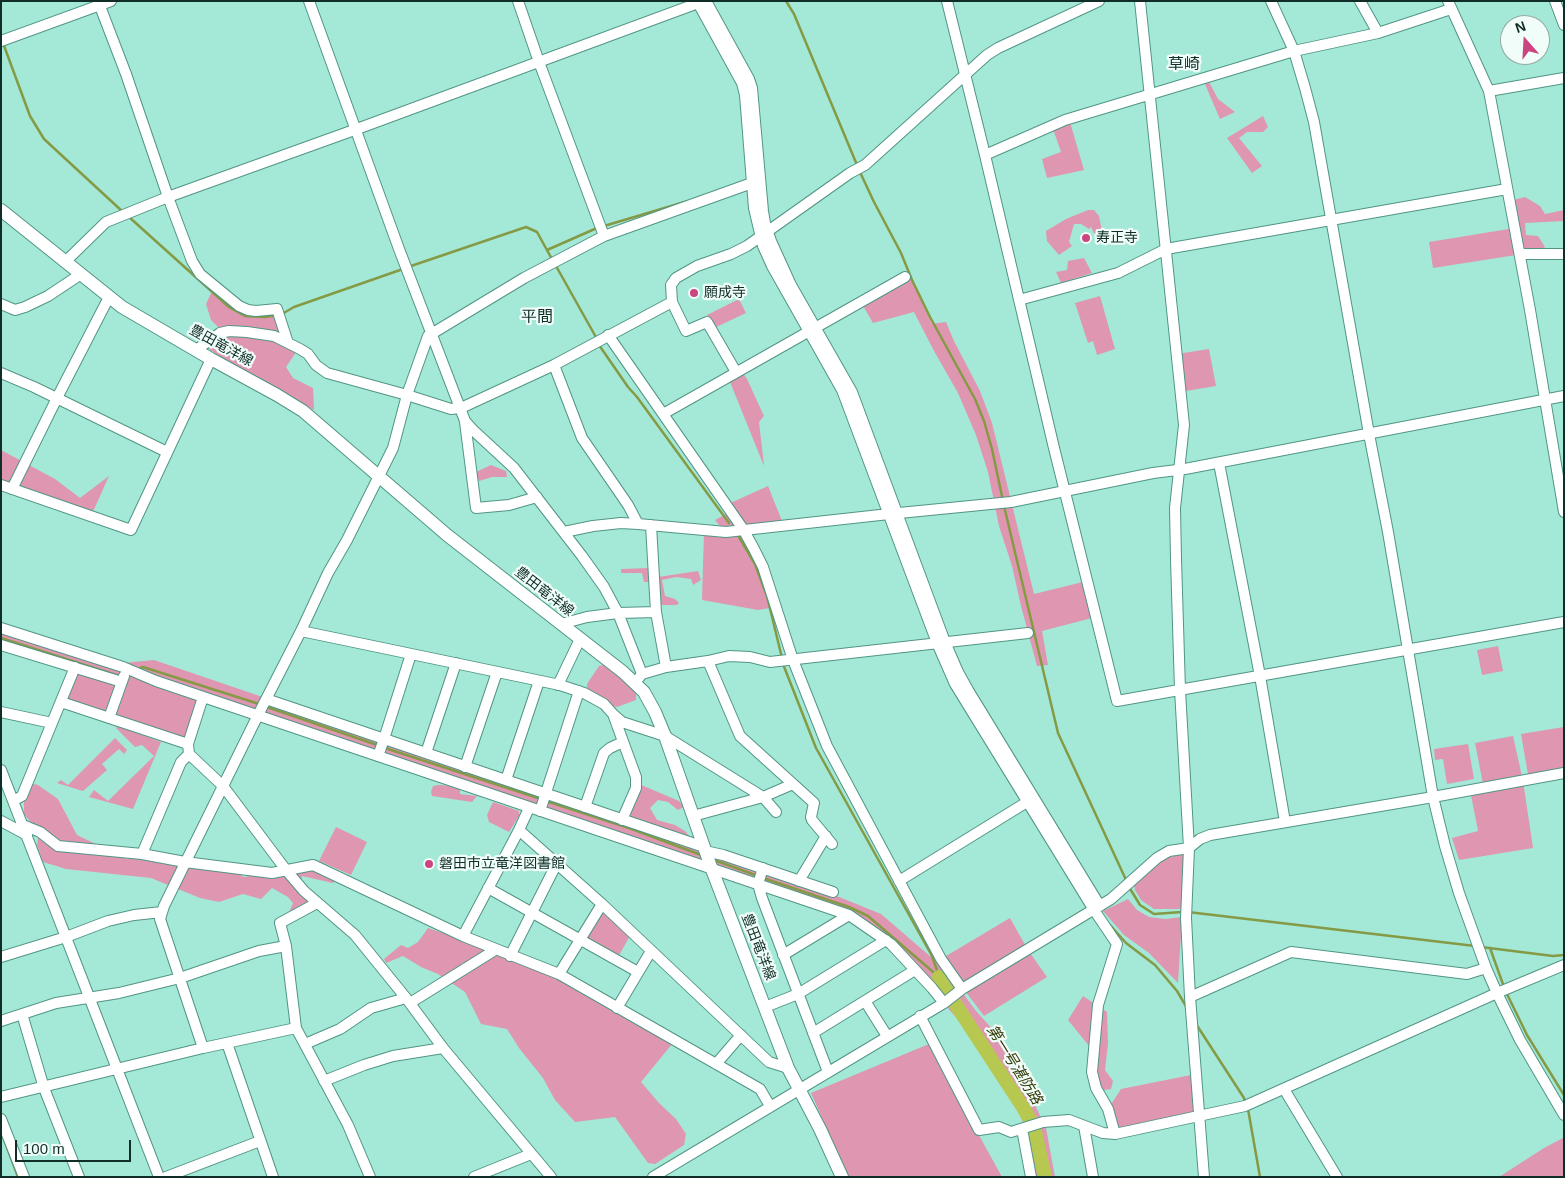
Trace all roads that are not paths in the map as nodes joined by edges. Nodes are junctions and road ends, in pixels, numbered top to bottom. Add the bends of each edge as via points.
1 (112, 1) edge
2 (309, 1) edge
3 (518, 1) edge
4 (947, 1) edge
5 (1099, 1) edge
6 (1140, 1) edge
7 (1271, 1) edge
8 (1360, 1) edge
9 (1554, 1) edge
10 (700, 2) edge
11 (99, 3) edge
12 (1449, 5) edge
13 (1564, 25) edge
14 (1378, 33) junction
15 (3, 40) edge
16 (1294, 51) junction
17 (539, 62) junction
18 (965, 75) junction
19 (1564, 78) edge
20 (1489, 91) junction
21 (1150, 95) junction
22 (356, 129) junction
23 (985, 155) junction
24 (752, 183) junction
25 (1507, 189) junction
26 (168, 197) junction
27 (1, 210) edge
28 (1331, 219) junction
29 (764, 234) junction
30 (604, 236) junction
31 (1166, 249) junction
32 (1520, 254) junction
33 (1564, 254) edge
34 (65, 262) junction
35 (81, 274) junction
36 (905, 277) dead end
37 (109, 297) junction
38 (1019, 300) junction
39 (672, 302) junction
40 (1, 304) edge
41 (812, 329) junction
42 (431, 333) junction
43 (608, 336) junction
44 (288, 342) junction
45 (196, 350) junction
46 (211, 358) junction
47 (554, 365) junction
48 (736, 372) junction
49 (1, 373) edge
50 (407, 395) junction
51 (1564, 396) edge
52 (57, 398) junction
53 (1544, 400) junction
54 (461, 408) junction
55 (663, 414) junction
56 (465, 421) junction
57 (1369, 434) junction
58 (167, 452) junction
59 (1219, 462) junction
60 (1180, 470) junction
61 (379, 475) junction
62 (1560, 475) edge
63 (1, 485) edge
64 (12, 489) junction
65 (1065, 490) junction
66 (536, 497) junction
67 (1564, 512) edge
68 (893, 514) junction
69 (638, 524) junction
70 (651, 525) junction
71 (743, 530) junction
72 (564, 532) junction
73 (656, 612) junction
74 (618, 613) junction
75 (1564, 622) edge
76 (562, 624) junction
77 (1, 628) edge
78 (301, 631) junction
79 (1028, 633) dead end
80 (580, 639) junction
81 (941, 643) junction
82 (1, 645) edge
83 (1409, 650) junction
84 (411, 654) junction
85 (792, 660) junction
86 (708, 661) junction
87 (456, 664) junction
88 (666, 667) junction
89 (75, 668) junction
90 (127, 669) junction
91 (497, 672) junction
92 (1260, 676) junction
93 (638, 678) junction
94 (539, 681) junction
95 (122, 682) junction
96 (558, 685) junction
97 (1180, 690) junction
98 (579, 691) junction
99 (203, 697) junction
100 (266, 699) junction
101 (61, 702) junction
102 (1, 712) edge
103 (613, 714) junction
104 (258, 715) junction
105 (109, 718) junction
106 (52, 723) junction
107 (665, 736) junction
108 (384, 739) junction
109 (623, 742) junction
110 (188, 749) junction
111 (426, 753) junction
112 (378, 756) junction
113 (466, 766) junction
114 (1, 770) edge
115 (1564, 773) edge
116 (506, 780) junction
117 (793, 784) junction
118 (223, 786) junction
119 (546, 794) junction
120 (1433, 797) junction
121 (763, 798) junction
122 (13, 801) junction
123 (1027, 802) junction
124 (584, 807) junction
125 (530, 808) junction
126 (540, 811) junction
127 (776, 812) dead end
128 (693, 816) junction
129 (622, 820) junction
130 (1, 821) edge
131 (1285, 822) junction
132 (22, 825) junction
133 (519, 830) junction
134 (26, 835) junction
135 (1189, 848) junction
136 (704, 849) junction
137 (142, 854) junction
138 (185, 862) junction
139 (557, 863) junction
140 (710, 867) junction
141 (763, 868) junction
142 (286, 870) junction
143 (799, 881) junction
144 (899, 882) junction
145 (758, 884) junction
146 (488, 888) junction
147 (833, 892) dead end
148 (317, 903) junction
149 (602, 904) junction
150 (1097, 908) junction
151 (162, 912) junction
152 (532, 912) junction
153 (849, 915) junction
154 (462, 936) junction
155 (66, 937) junction
156 (581, 938) junction
157 (886, 940) junction
158 (286, 946) junction
159 (495, 950) junction
160 (651, 951) junction
161 (783, 955) junction
162 (510, 956) junction
163 (1, 957) edge
164 (1564, 965) edge
165 (1486, 968) junction
166 (915, 970) junction
167 (638, 972) junction
168 (559, 974) junction
169 (180, 978) junction
170 (962, 990) junction
171 (1497, 993) junction
172 (798, 994) junction
173 (1190, 997) junction
174 (90, 998) junction
175 (408, 1000) junction
176 (865, 1001) junction
177 (944, 1003) junction
178 (765, 1007) junction
179 (617, 1008) junction
180 (22, 1014) junction
181 (920, 1016) junction
182 (1, 1021) edge
183 (296, 1028) junction
184 (813, 1033) junction
185 (741, 1035) junction
186 (887, 1036) junction
187 (227, 1043) junction
188 (305, 1044) junction
189 (203, 1048) junction
190 (444, 1048) junction
191 (716, 1064) junction
192 (788, 1068) junction
193 (116, 1069) junction
194 (828, 1072) junction
195 (324, 1081) junction
196 (44, 1088) junction
197 (799, 1089) junction
198 (1284, 1089) junction
199 (1, 1098) edge
200 (770, 1106) junction
201 (1200, 1115) junction
202 (1564, 1115) edge
203 (1, 1119) edge
204 (1084, 1126) junction
205 (1024, 1128) junction
206 (1116, 1134) junction
207 (260, 1141) junction
208 (531, 1154) junction
209 (24, 1177) edge
210 (79, 1177) edge
211 (159, 1177) edge
212 (166, 1177) edge
213 (273, 1177) edge
214 (370, 1177) edge
215 (474, 1177) edge
216 (551, 1177) edge
217 (654, 1177) edge
218 (842, 1177) edge
219 (1031, 1177) edge
220 (1094, 1177) edge
221 (1204, 1177) edge
222 (1337, 1177) edge

1 - 11 street
2 - 22 street
3 - 17 street
4 - 18 street
5 - 18 street via 1007,42
6 - 21 street
7 - 16 street
8 - 14 street
9 - 13 street
10 - 17 street
10 - 24 street via 742,83
10 - 29 street via 752,88
11 - 15 street
11 - 26 street
12 - 14 street
12 - 20 street
14 - 16 street
16 - 21 street
16 - 28 street via 1314,122
17 - 22 street
17 - 30 street
18 - 23 street
18 - 29 street via 865,165
19 - 20 street
20 - 25 street
21 - 23 street via 1065,120
21 - 31 street
22 - 26 street
22 - 42 street
23 - 38 street
24 - 29 street via 754,208
24 - 30 street
25 - 28 street
25 - 32 street
26 - 34 street via 106,222
26 - 44 street via 200,274 239,306 256,311 277,309
27 - 34 main road, 豊田竜洋線
28 - 31 street
28 - 57 street
29 - 39 street via 734,253 697,266 676,278 671,285
29 - 41 street
30 - 42 street
31 - 38 street via 1118,273
31 - 60 street via 1184,425
32 - 33 street
32 - 53 street
34 - 35 main road, 豊田竜洋線
35 - 37 main road, 豊田竜洋線
35 - 40 street via 25,307 15,310
36 - 41 street
37 - 45 main road, 豊田竜洋線
37 - 52 street
38 - 65 street
39 - 43 street
39 - 48 street via 686,331 707,322
41 - 48 street
41 - 68 street via 842,390
42 - 50 street
42 - 54 street
43 - 47 street
43 - 55 street
44 - 45 street via 274,336 229,331 220,333
44 - 50 street via 308,354 328,373
45 - 46 main road, 豊田竜洋線
46 - 58 street
46 - 61 main road, 豊田竜洋線 via 303,411
47 - 54 street
47 - 69 street via 582,438
48 - 55 street
49 - 52 street
50 - 54 street via 451,409
50 - 61 street via 393,448
51 - 53 street
52 - 58 street
52 - 64 street
53 - 57 street
53 - 62 street
54 - 56 street
55 - 71 street
56 - 66 street via 514,468
56 - 66 street via 476,508 509,505
57 - 59 street
57 - 83 street
58 - 64 street via 131,530
59 - 60 street
59 - 92 street
60 - 65 street
60 - 97 street via 1175,531
61 - 76 main road, 豊田竜洋線 via 447,535
61 - 78 street
62 - 67 street
63 - 64 street
65 - 68 street via 1011,502
65 - 97 street via 1117,701
66 - 72 street
68 - 71 street
68 - 81 street
69 - 70 street
69 - 72 street via 593,526
70 - 71 street via 726,532
70 - 73 street
71 - 85 street via 763,567
72 - 74 street via 604,587
73 - 74 street
73 - 88 street
74 - 76 street
74 - 93 street
75 - 83 street
76 - 80 main road, 豊田竜洋線
77 - 90 street
78 - 84 street
78 - 100 street
79 - 81 street
80 - 93 main road, 豊田竜洋線
80 - 96 street
81 - 85 street
81 - 123 street via 955,684
81 - 150 street
82 - 89 street
83 - 92 street
83 - 120 street
84 - 87 street
84 - 108 street
85 - 86 street via 770,662 729,656
85 - 144 street via 827,746
86 - 88 street
86 - 117 street via 740,736
87 - 91 street
87 - 111 street
88 - 93 street
89 - 95 street
89 - 101 street
90 - 95 street
90 - 99 street
91 - 94 street
91 - 113 street
92 - 97 street
92 - 131 street
93 - 107 main road, 豊田竜洋線
94 - 96 street
94 - 116 street
95 - 105 street
96 - 98 street
97 - 135 street
98 - 103 street via 604,704
98 - 119 street
99 - 104 street
99 - 110 street
100 - 104 street
100 - 108 street
101 - 105 street
101 - 106 street
102 - 106 street
103 - 107 street via 622,722
103 - 109 street
104 - 112 street
104 - 118 street
105 - 110 street
106 - 122 street via 22,796
107 - 121 street
107 - 128 main road, 豊田竜洋線
108 - 111 street
108 - 112 street
109 - 124 street via 604,753
109 - 129 street via 636,777 636,788
110 - 118 street
110 - 137 street
111 - 113 street
112 - 125 street
113 - 116 street
114 - 122 street
115 - 120 street
116 - 119 street
117 - 121 street
117 - 143 street via 814,803 812,820 829,840
118 - 138 street
118 - 142 street
119 - 124 street
119 - 126 street
120 - 131 street
120 - 165 street via 1459,893
121 - 127 street
121 - 128 street
122 - 132 street
123 - 144 street
123 - 150 street
124 - 129 street
125 - 126 street
125 - 133 street
126 - 140 street
128 - 136 main road, 豊田竜洋線
129 - 136 street
130 - 134 street
131 - 135 street via 1210,835 1200,838
132 - 134 street
132 - 137 street via 40,832 58,846
133 - 139 street
133 - 146 street
134 - 155 street
135 - 150 street via 1169,851 1157,858
135 - 173 street via 1186,918
136 - 140 main road, 豊田竜洋線
136 - 141 street
137 - 138 street
138 - 142 street via 272,872
138 - 151 street
139 - 149 street
139 - 152 street
140 - 145 street
140 - 178 main road, 豊田竜洋線
141 - 143 street
141 - 145 street
142 - 148 street
142 - 154 street via 313,865
143 - 147 street
144 - 170 street via 941,959
145 - 153 street
145 - 161 street
146 - 152 street
146 - 154 street
148 - 158 street via 280,923
148 - 175 street via 355,935
149 - 156 street
149 - 160 street
150 - 170 street
150 - 206 street via 1117,944 1098,1005 1092,1072
151 - 155 street via 108,921
151 - 169 street via 160,919
152 - 156 street
152 - 162 street
153 - 157 street
153 - 161 street
154 - 159 street
155 - 163 street
155 - 174 street
156 - 167 street
156 - 168 street
157 - 166 street
157 - 172 street
158 - 169 street via 259,951
158 - 183 street
159 - 162 street
159 - 175 street
160 - 167 street
160 - 185 street
161 - 172 street
162 - 168 street
164 - 171 street
165 - 171 street
165 - 173 street via 1467,974 1291,952
166 - 176 street
166 - 177 street
167 - 179 street
168 - 179 street
169 - 174 street
169 - 189 street
170 - 177 street
171 - 198 street
171 - 202 street
172 - 178 street
172 - 184 street
173 - 201 street
174 - 180 street via 56,1002
174 - 193 street
175 - 188 street via 371,1008 340,1029
175 - 190 street
176 - 184 street
176 - 186 street
177 - 181 street
178 - 192 main road, 豊田竜洋線
179 - 191 street
180 - 182 street
180 - 196 street
181 - 186 street
181 - 205 street via 979,1130 999,1127 1011,1132
183 - 187 street
183 - 188 street
184 - 194 street
185 - 191 street
185 - 192 street via 769,1062
186 - 194 street
187 - 189 street
187 - 207 street
188 - 195 street
189 - 193 street
190 - 195 street via 393,1056
190 - 208 street
191 - 200 street via 760,1089
192 - 197 main road, 豊田竜洋線
193 - 196 street
193 - 211 street
194 - 197 street
195 - 214 street via 348,1125
196 - 199 street
196 - 210 street
197 - 200 street
197 - 218 main road, 豊田竜洋線
198 - 201 street via 1245,1106
198 - 222 street
200 - 217 street
201 - 206 street
201 - 221 street
203 - 209 street
204 - 205 street via 1069,1120 1043,1122
204 - 206 street
204 - 220 street
205 - 219 street
207 - 212 street
207 - 213 street
208 - 215 street
208 - 216 street

